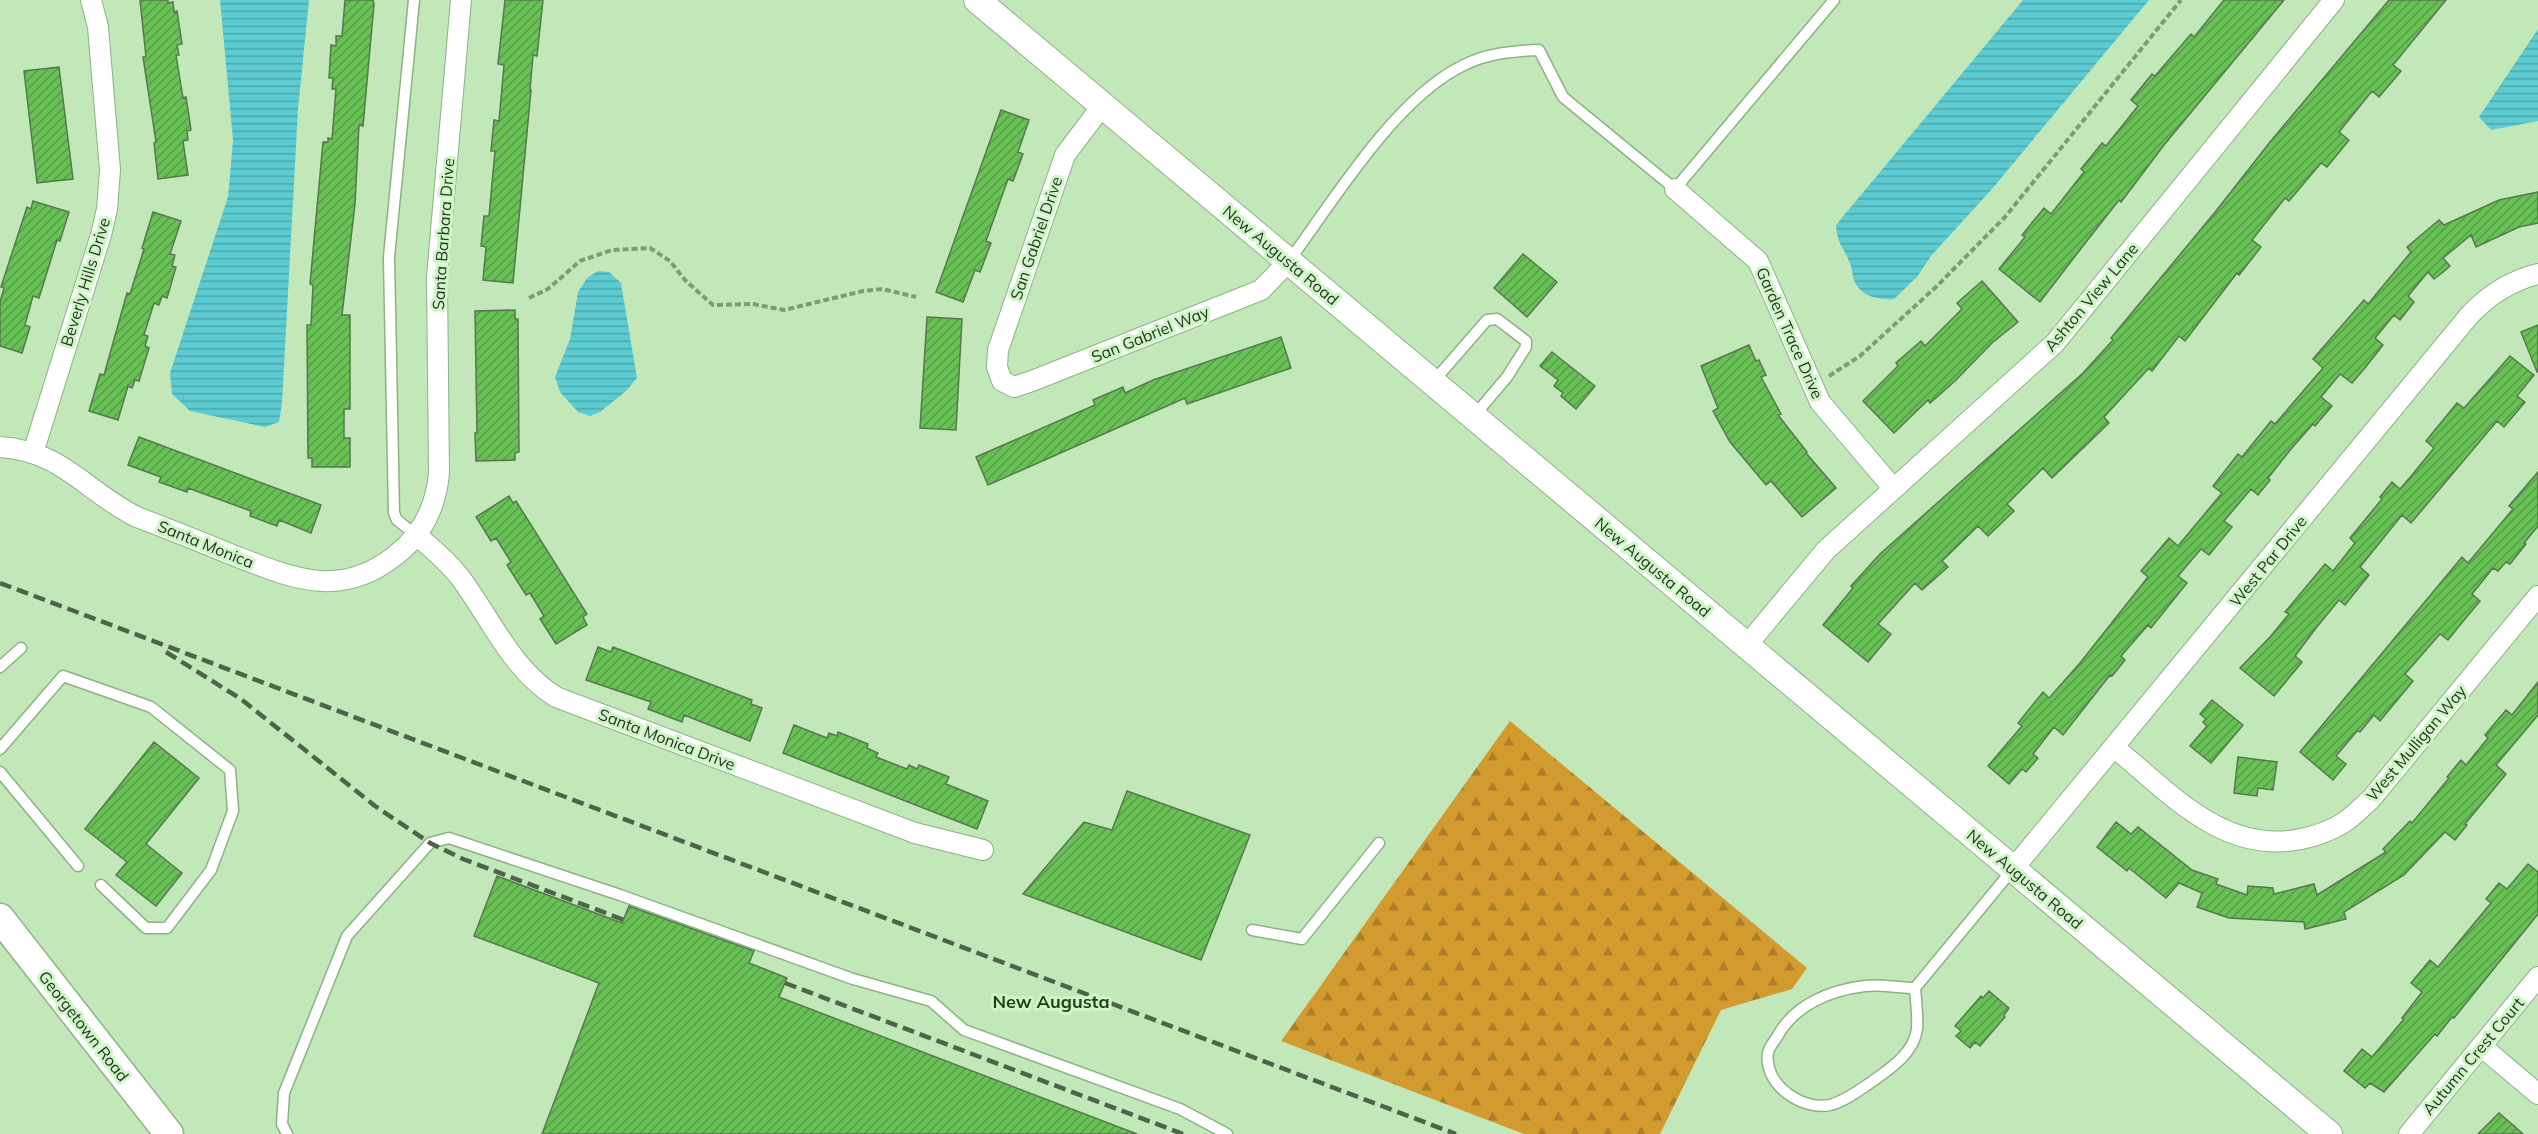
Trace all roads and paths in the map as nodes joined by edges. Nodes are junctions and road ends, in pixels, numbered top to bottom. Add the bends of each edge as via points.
1 (91, 0) edge
2 (414, 0) edge
3 (461, 0) edge
4 (977, 0) edge
5 (1834, 0) edge
6 (2181, 0) edge
7 (2334, 0) edge
8 (1102, 106) junction
9 (1675, 189) junction
10 (1289, 261) junction
11 (2538, 274) edge
12 (916, 297) dead end
13 (529, 298) dead end
14 (1829, 376) dead end
15 (1002, 381) joint
16 (1433, 382) junction
17 (1474, 417) junction
18 (0, 447) edge
19 (33, 453) junction
20 (1893, 488) junction
21 (416, 535) junction
22 (2538, 596) edge
23 (1747, 645) junction
24 (21, 648) dead end
25 (0, 667) edge
26 (2115, 748) junction
27 (0, 749) edge
28 (0, 772) edge
29 (1379, 843) dead end
30 (983, 850) dead end
31 (78, 866) dead end
32 (2013, 869) junction
33 (101, 885) dead end
34 (0, 918) edge
35 (1252, 930) dead end
36 (2538, 977) edge
37 (1915, 988) junction
38 (2481, 1046) junction
39 (2538, 1094) edge
40 (169, 1134) edge
41 (287, 1134) edge
42 (1227, 1134) edge
43 (2329, 1134) edge
44 (2409, 1134) edge

1 - 19 street, Beverly Hills Drive via 98,27 110,170 107,209
2 - 21 lane via 389,257 394,513
3 - 21 street, Santa Barbara Drive via 437,277 439,473 436,496
4 - 8 street, New Augusta Road
5 - 9 lane
6 - 14 path via 2005,217 1860,356
7 - 20 street, Ashton View Lane via 2055,344
8 - 10 street, New Augusta Road
8 - 15 street, San Gabriel Drive via 1065,155 998,350 997,367
9 - 10 lane via 1563,97 1539,50 1500,52 1464,64 1430,86 1376,142
9 - 20 street, Garden Trace Drive via 1758,261 1820,402
10 - 15 street, San Gabriel Way via 1261,290 1032,381 1014,387
10 - 16 street, New Augusta Road
11 - 26 street, West Par Drive via 2501,288 2473,311
12 - 13 path via 882,289 784,310 753,304 713,305 670,261 650,248 612,250 580,261 548,289
16 - 17 street, New Augusta Road
16 - 17 lane via 1487,320 1497,319 1526,341 1507,377
17 - 23 street, New Augusta Road
18 - 19 street, Santa Monica
19 - 21 street, Santa Monica via 69,469 116,506 137,517 301,580 335,582 363,575 386,564
20 - 23 street, Ashton View Lane via 1826,550
21 - 30 street, Santa Monica Drive via 460,578 522,670 556,697 915,833
22 - 26 street, West Mulligan Way via 2371,799 2344,823 2316,836 2275,842 2227,833 2197,816
23 - 32 street, New Augusta Road
24 - 25 lane
26 - 32 street, West Par Drive
27 - 33 lane via 63,676 151,707 231,770 233,811 212,870 167,928 146,928
28 - 31 lane
29 - 35 lane via 1302,939
32 - 37 lane
32 - 43 street, New Augusta Road
34 - 40 main road, Georgetown Road
36 - 38 street, Autumn Crest Court
37 - 37 lane via 1866,986 1827,996 1798,1009 1768,1052 1769,1068 1778,1083 1795,1100 1829,1105 1887,1071 1907,1052 1917,1031
38 - 39 street
38 - 44 street, Autumn Crest Court
41 - 42 lane via 282,1124 284,1093 348,936 430,843 449,838 843,976 931,1001 964,1030 1180,1109

